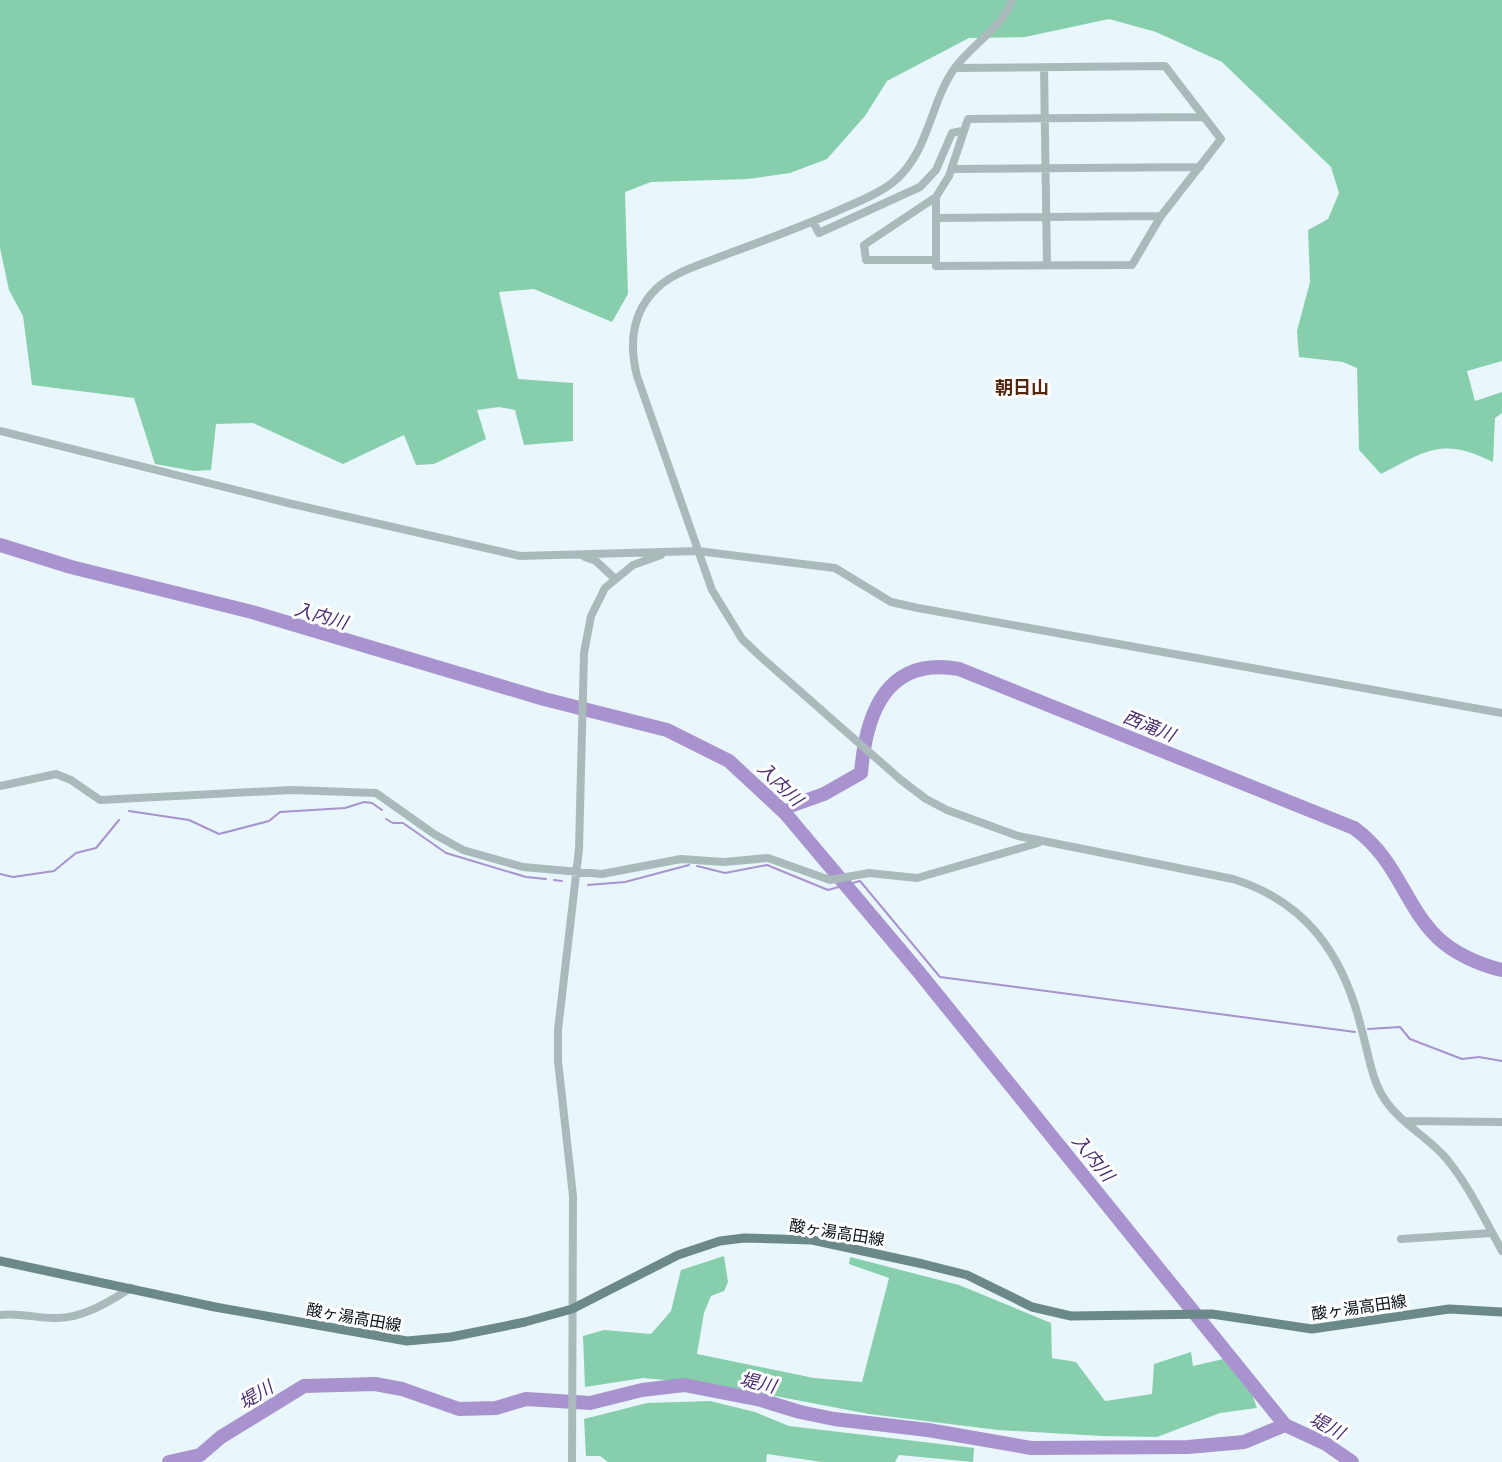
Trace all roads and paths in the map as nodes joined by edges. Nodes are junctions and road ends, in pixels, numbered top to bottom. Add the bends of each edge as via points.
1 (1012, 0) edge
2 (955, 68) junction
3 (1044, 68) junction
4 (1204, 117) junction
5 (1045, 118) junction
6 (962, 131) junction
7 (1200, 167) junction
8 (1046, 168) junction
9 (952, 169) junction
10 (936, 197) junction
11 (1046, 216) junction
12 (1161, 216) junction
13 (936, 218) junction
14 (813, 222) junction
15 (935, 260) junction
16 (1047, 265) junction
17 (0, 431) edge
18 (698, 551) junction
19 (672, 552) junction
20 (581, 555) junction
21 (614, 578) junction
22 (1502, 713) edge
23 (0, 786) edge
24 (1043, 842) junction
25 (576, 873) junction
26 (1405, 1121) junction
27 (1502, 1122) edge
28 (1491, 1233) junction
29 (1401, 1239) dead end
30 (1502, 1251) edge
31 (0, 1261) edge
32 (131, 1288) junction
33 (572, 1309) junction
34 (1502, 1312) edge
35 (0, 1315) edge
36 (572, 1462) edge

1 - 2 street via 1001,20
2 - 3 street
2 - 14 street via 939,97 918,153 903,172 878,192
3 - 4 street via 1168,67
3 - 5 street
4 - 5 street
4 - 7 street via 1221,139
5 - 6 street via 968,119
5 - 8 street
6 - 9 street
6 - 14 street via 952,133 936,170 920,187 819,233
7 - 8 street
7 - 12 street
8 - 9 street
8 - 11 street
9 - 10 street
10 - 13 street
10 - 15 street via 864,245 866,260
11 - 12 street
11 - 13 street
11 - 16 street
12 - 16 street via 1132,265
13 - 15 street
14 - 18 street via 671,278 650,296 636,321 632,348 637,376
15 - 16 street via 936,266
17 - 20 street via 495,551 520,556
18 - 19 street
18 - 22 street via 836,568 891,602 918,608
18 - 24 street via 712,590 742,639 868,752 926,799 947,810
19 - 20 street
19 - 21 street via 633,565
20 - 21 street via 597,561
21 - 25 street via 596,601 587,629
23 - 25 street via 56,774 100,800 291,790 376,793 463,850 523,867
24 - 25 street via 917,878 868,873 830,880 768,858 724,862 681,859 602,874
24 - 26 street via 1233,879 1258,888 1292,909 1316,931 1340,966 1354,997 1379,1089
25 - 33 street via 558,1040 573,1196
26 - 27 street
26 - 28 street via 1447,1160
28 - 29 street
28 - 30 street
31 - 32 main road, 酸ヶ湯高田線
32 - 33 main road, 酸ヶ湯高田線 via 407,1341 451,1337
32 - 35 street via 73,1316
33 - 34 main road, 酸ヶ湯高田線 via 697,1248 744,1238 777,1238 839,1245 967,1275 1032,1307 1071,1316 1212,1314 1312,1329 1449,1310
33 - 36 street

